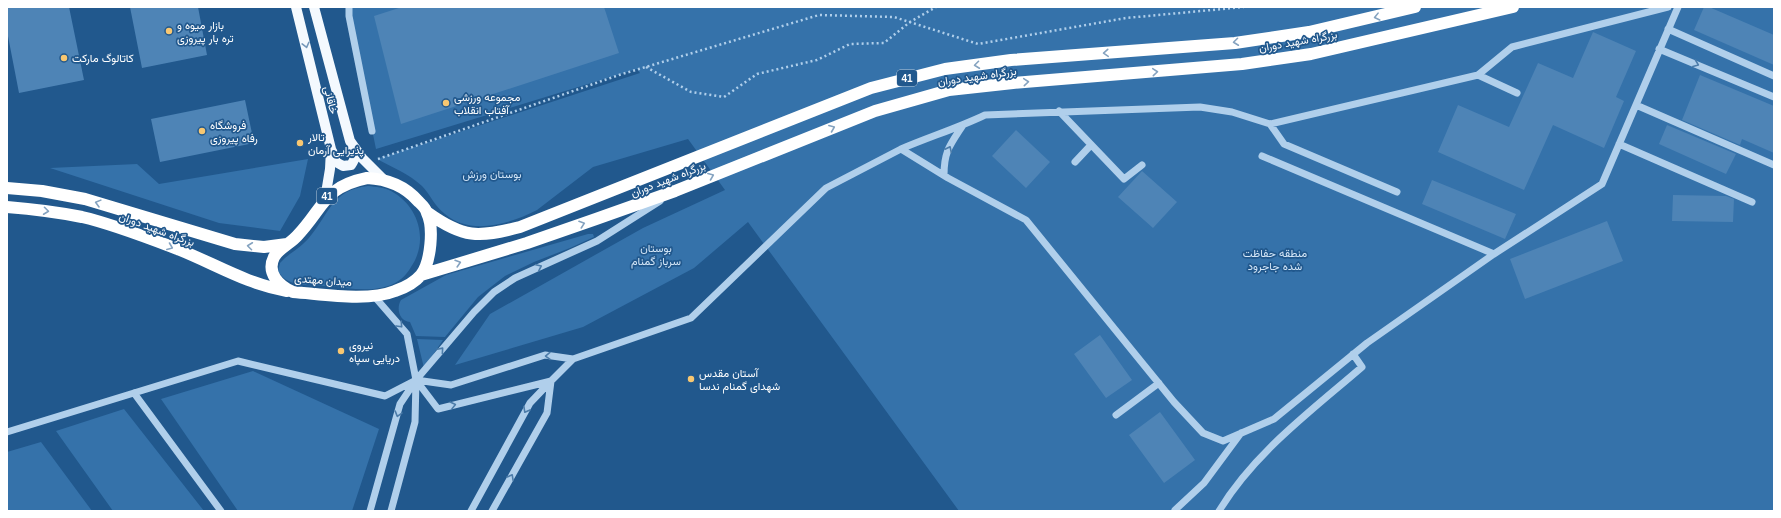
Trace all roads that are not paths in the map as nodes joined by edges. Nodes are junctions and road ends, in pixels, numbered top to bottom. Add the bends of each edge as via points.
1 (296, 7) edge
2 (314, 7) edge
3 (349, 7) edge
4 (1415, 7) edge
5 (1513, 7) edge
6 (1668, 7) edge
7 (1678, 7) edge
8 (1668, 29) junction
9 (1660, 49) junction
10 (1478, 75) junction
11 (1774, 76) edge
12 (1517, 93) dead end
13 (1774, 97) edge
14 (1636, 105) junction
15 (1058, 111) junction
16 (1270, 124) junction
17 (963, 126) junction
18 (372, 131) dead end
19 (350, 141) junction
20 (1619, 144) junction
21 (1091, 145) junction
22 (331, 149) junction
23 (901, 149) junction
24 (1262, 156) dead end
25 (1075, 162) dead end
26 (1142, 165) dead end
27 (1774, 165) edge
28 (944, 175) junction
29 (382, 179) junction
30 (7, 188) edge
31 (675, 191) junction
32 (1397, 192) dead end
33 (325, 199) junction
34 (1752, 202) dead end
35 (7, 207) edge
36 (428, 213) junction
37 (288, 244) junction
38 (1494, 254) junction
39 (421, 275) junction
40 (292, 292) junction
41 (374, 296) junction
42 (1353, 354) junction
43 (573, 359) junction
44 (416, 380) junction
45 (551, 381) junction
46 (1159, 383) junction
47 (134, 393) junction
48 (1116, 415) dead end
49 (7, 432) edge
50 (1241, 433) junction
51 (1175, 510) edge
52 (221, 511) edge
53 (370, 511) edge
54 (391, 511) edge
55 (471, 511) edge
56 (492, 511) edge
57 (1219, 511) edge

1 -> 22 main road, خاقانی
2 - 19 main road, خاقانی
3 - 18 lane
4 -> 36 highway, بزرگراه شهید دوران / 41 via 1309,32 1235,43 1011,60 944,69 871,88 520,227 495,234 462,233
31 -> 5 highway, بزرگراه شهید دوران / 41 via 875,111 949,90 1242,64 1311,54
6 - 10 lane via 1512,47
7 - 8 lane
8 - 9 lane
8 - 11 lane
9 -> 13 lane
9 - 14 lane
10 - 12 lane
10 - 16 lane
14 - 20 lane
14 - 27 lane
15 - 16 lane via 1200,106 1232,112
15 - 17 lane via 985,115
15 - 21 lane
16 - 32 lane via 1284,144
17 - 23 lane
28 -> 17 lane via 944,160
19 - 22 main road via 356,153 351,165 344,166 336,162
19 - 29 main road, خاقانی
20 - 34 lane
20 - 38 lane via 1602,184
21 - 25 lane
21 - 26 lane via 1124,179
22 - 33 main road, خاقانی
23 - 28 lane
23 - 43 lane via 826,188 691,318
24 - 38 lane
28 - 46 lane via 1026,220
29 - 33 highway, میدان مهتدی / 41 via 351,181 337,188
29 - 36 highway, میدان مهتدی / 41 via 398,184 412,193
37 -> 30 highway, بزرگراه شهید دوران via 264,247 235,244 85,199
39 -> 31 highway, بزرگراه شهید دوران / 41 via 527,243
44 -> 31 lane via 474,312 500,288 597,241
33 - 37 highway, میدان مهتدی / 41
35 -> 40 highway, بزرگراه شهید دوران / 41 via 84,217 166,245 267,288
36 - 39 highway via 431,235 427,261
37 - 40 highway, میدان مهتدی / 41 via 275,256 272,266 273,275 278,283
38 - 42 lane
39 - 41 highway, میدان مهتدی / 41 via 397,290
40 - 41 highway, میدان مهتدی / 41
41 -> 44 lane via 407,334
42 - 50 lane via 1274,419
42 - 57 lane via 1362,367 1264,453 1230,493
43 -> 44 lane via 545,355 451,385
43 - 45 lane
44 -> 45 lane via 438,409
44 - 47 lane via 385,396 238,361
44 -> 53 lane via 400,404
44 - 54 lane via 415,422
45 -> 55 lane via 530,403
56 -> 45 lane via 547,413
46 - 48 lane
46 - 50 lane via 1203,433 1223,441
47 - 49 lane
47 - 52 lane
50 - 51 lane via 1204,483

